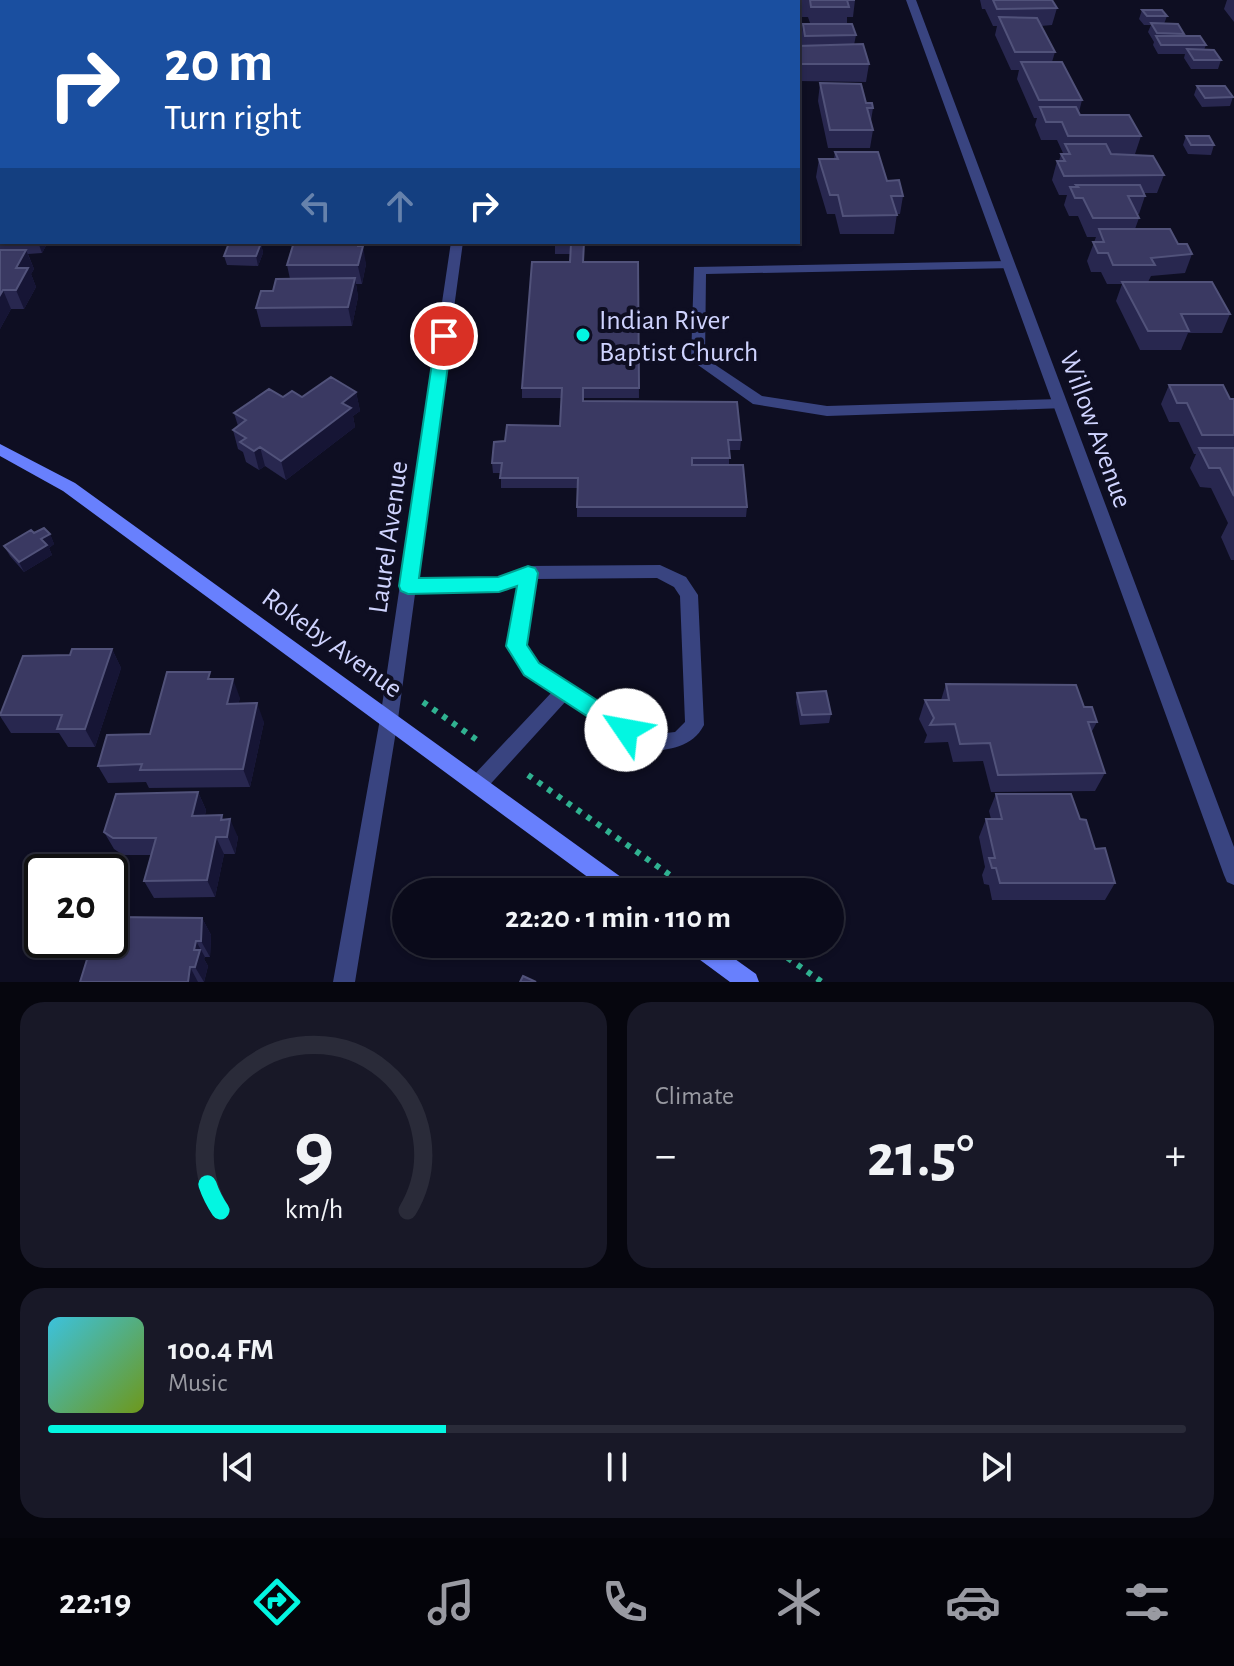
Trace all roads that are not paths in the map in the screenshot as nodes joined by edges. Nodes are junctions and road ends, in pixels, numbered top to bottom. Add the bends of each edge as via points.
1 (911, 0) edge
2 (457, 244) edge
3 (1009, 265) junction
4 (1060, 404) junction
5 (0, 449) edge
6 (528, 573) junction
7 (408, 586) junction
8 (565, 690) junction
9 (389, 719) junction
10 (478, 784) junction
11 (1234, 875) edge
12 (606, 878) edge
13 (715, 958) edge
14 (344, 982) edge
15 (748, 982) edge

1 - 3 street, Willow Avenue
2 - 7 street, Laurel Avenue
3 - 4 street, Willow Avenue
3 - 4 street via 699,270 698,360 758,400 827,411
4 - 11 street, Willow Avenue
5 - 9 street, Rokeby Avenue via 69,487
6 - 7 street via 499,585
6 - 8 street via 516,646 531,669
6 - 8 street via 660,571 680,582 689,595 695,725 680,739 647,744
7 - 9 street, Laurel Avenue
8 - 10 street
9 - 10 street, Rokeby Avenue
9 - 14 street, Laurel Avenue
10 - 12 street, Rokeby Avenue
13 - 15 street

